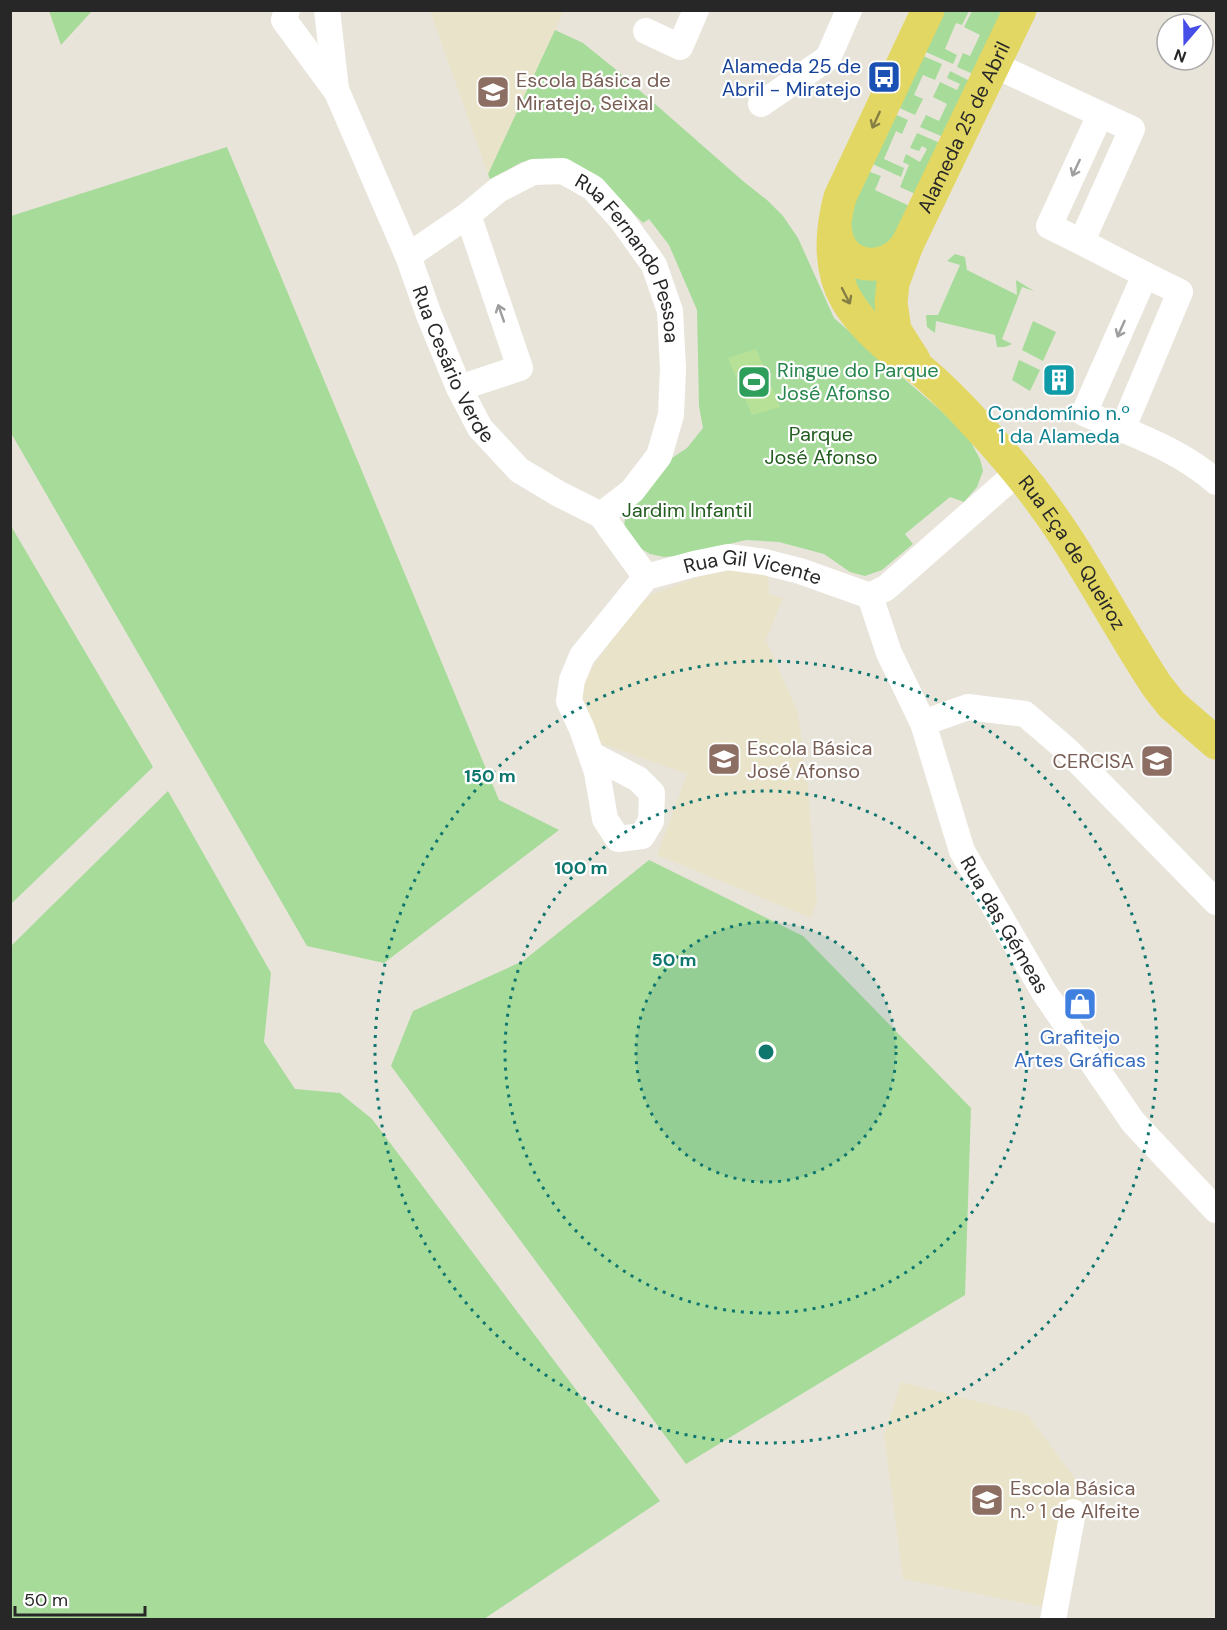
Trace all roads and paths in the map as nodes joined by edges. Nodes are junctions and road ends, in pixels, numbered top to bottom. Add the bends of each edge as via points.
1 (287, 10) edge
2 (327, 10) edge
3 (696, 10) edge
4 (849, 10) edge
5 (928, 10) edge
6 (1020, 10) edge
7 (646, 31) dead end
8 (994, 65) junction
9 (337, 92) junction
10 (761, 104) dead end
11 (1100, 115) junction
12 (468, 215) junction
13 (834, 219) junction
14 (1082, 241) junction
15 (907, 245) junction
16 (408, 256) junction
17 (1145, 275) junction
18 (920, 369) junction
19 (459, 388) junction
20 (1122, 430) junction
21 (1018, 472) junction
22 (1216, 482) edge
23 (601, 515) junction
24 (646, 577) junction
25 (870, 596) junction
26 (923, 723) junction
27 (1216, 743) edge
28 (592, 755) dead end
29 (1216, 902) edge
30 (1216, 1210) edge
31 (1073, 1512) dead end
32 (1053, 1620) edge

1 - 9 street via 284,21
2 - 9 street
3 - 7 street via 680,47
4 - 10 street via 828,58
5 -> 13 main road via 840,197
6 - 8 main road, Alameda 25 de Abril
8 - 11 street
8 - 15 main road, Alameda 25 de Abril
9 - 16 street, Rua Cesário Verde
11 - 14 street via 1132,129
11 -> 14 street via 1049,226
12 - 16 street, Rua Fernando Pessoa
19 -> 12 street via 520,368
12 - 23 street, Rua Fernando Pessoa via 498,190 533,172 563,171 593,188 654,265 670,311 671,416 659,456 632,491
13 - 15 main road, Alameda 25 de Abril via 838,242 845,254 857,262 881,263 894,258
13 -> 18 main road via 832,247 844,297 858,318 892,350
14 - 17 street
15 - 18 main road, Alameda 25 de Abril via 893,283 891,303 895,330
16 - 19 street, Rua Cesário Verde
17 - 20 street via 1180,292
17 -> 20 street via 1084,413
18 - 21 main road, Rua Eça de Queiroz via 976,423
19 - 23 street, Rua Cesário Verde via 480,428 519,470
20 - 22 street via 1168,450
21 - 25 street via 886,588
21 - 27 main road, Rua Eça de Queiroz via 1069,542 1157,686 1172,705
23 - 24 street, Rua Cesário Verde
24 - 25 street, Rua Gil Vicente via 728,557 783,566
24 - 28 street via 582,656 572,680 570,701
25 - 26 street, Rua das Gémeas via 889,653
26 - 29 street via 968,708 1025,714 1067,750
26 - 30 street, Rua das Gémeas via 962,851 1044,992 1133,1122
31 - 32 street

